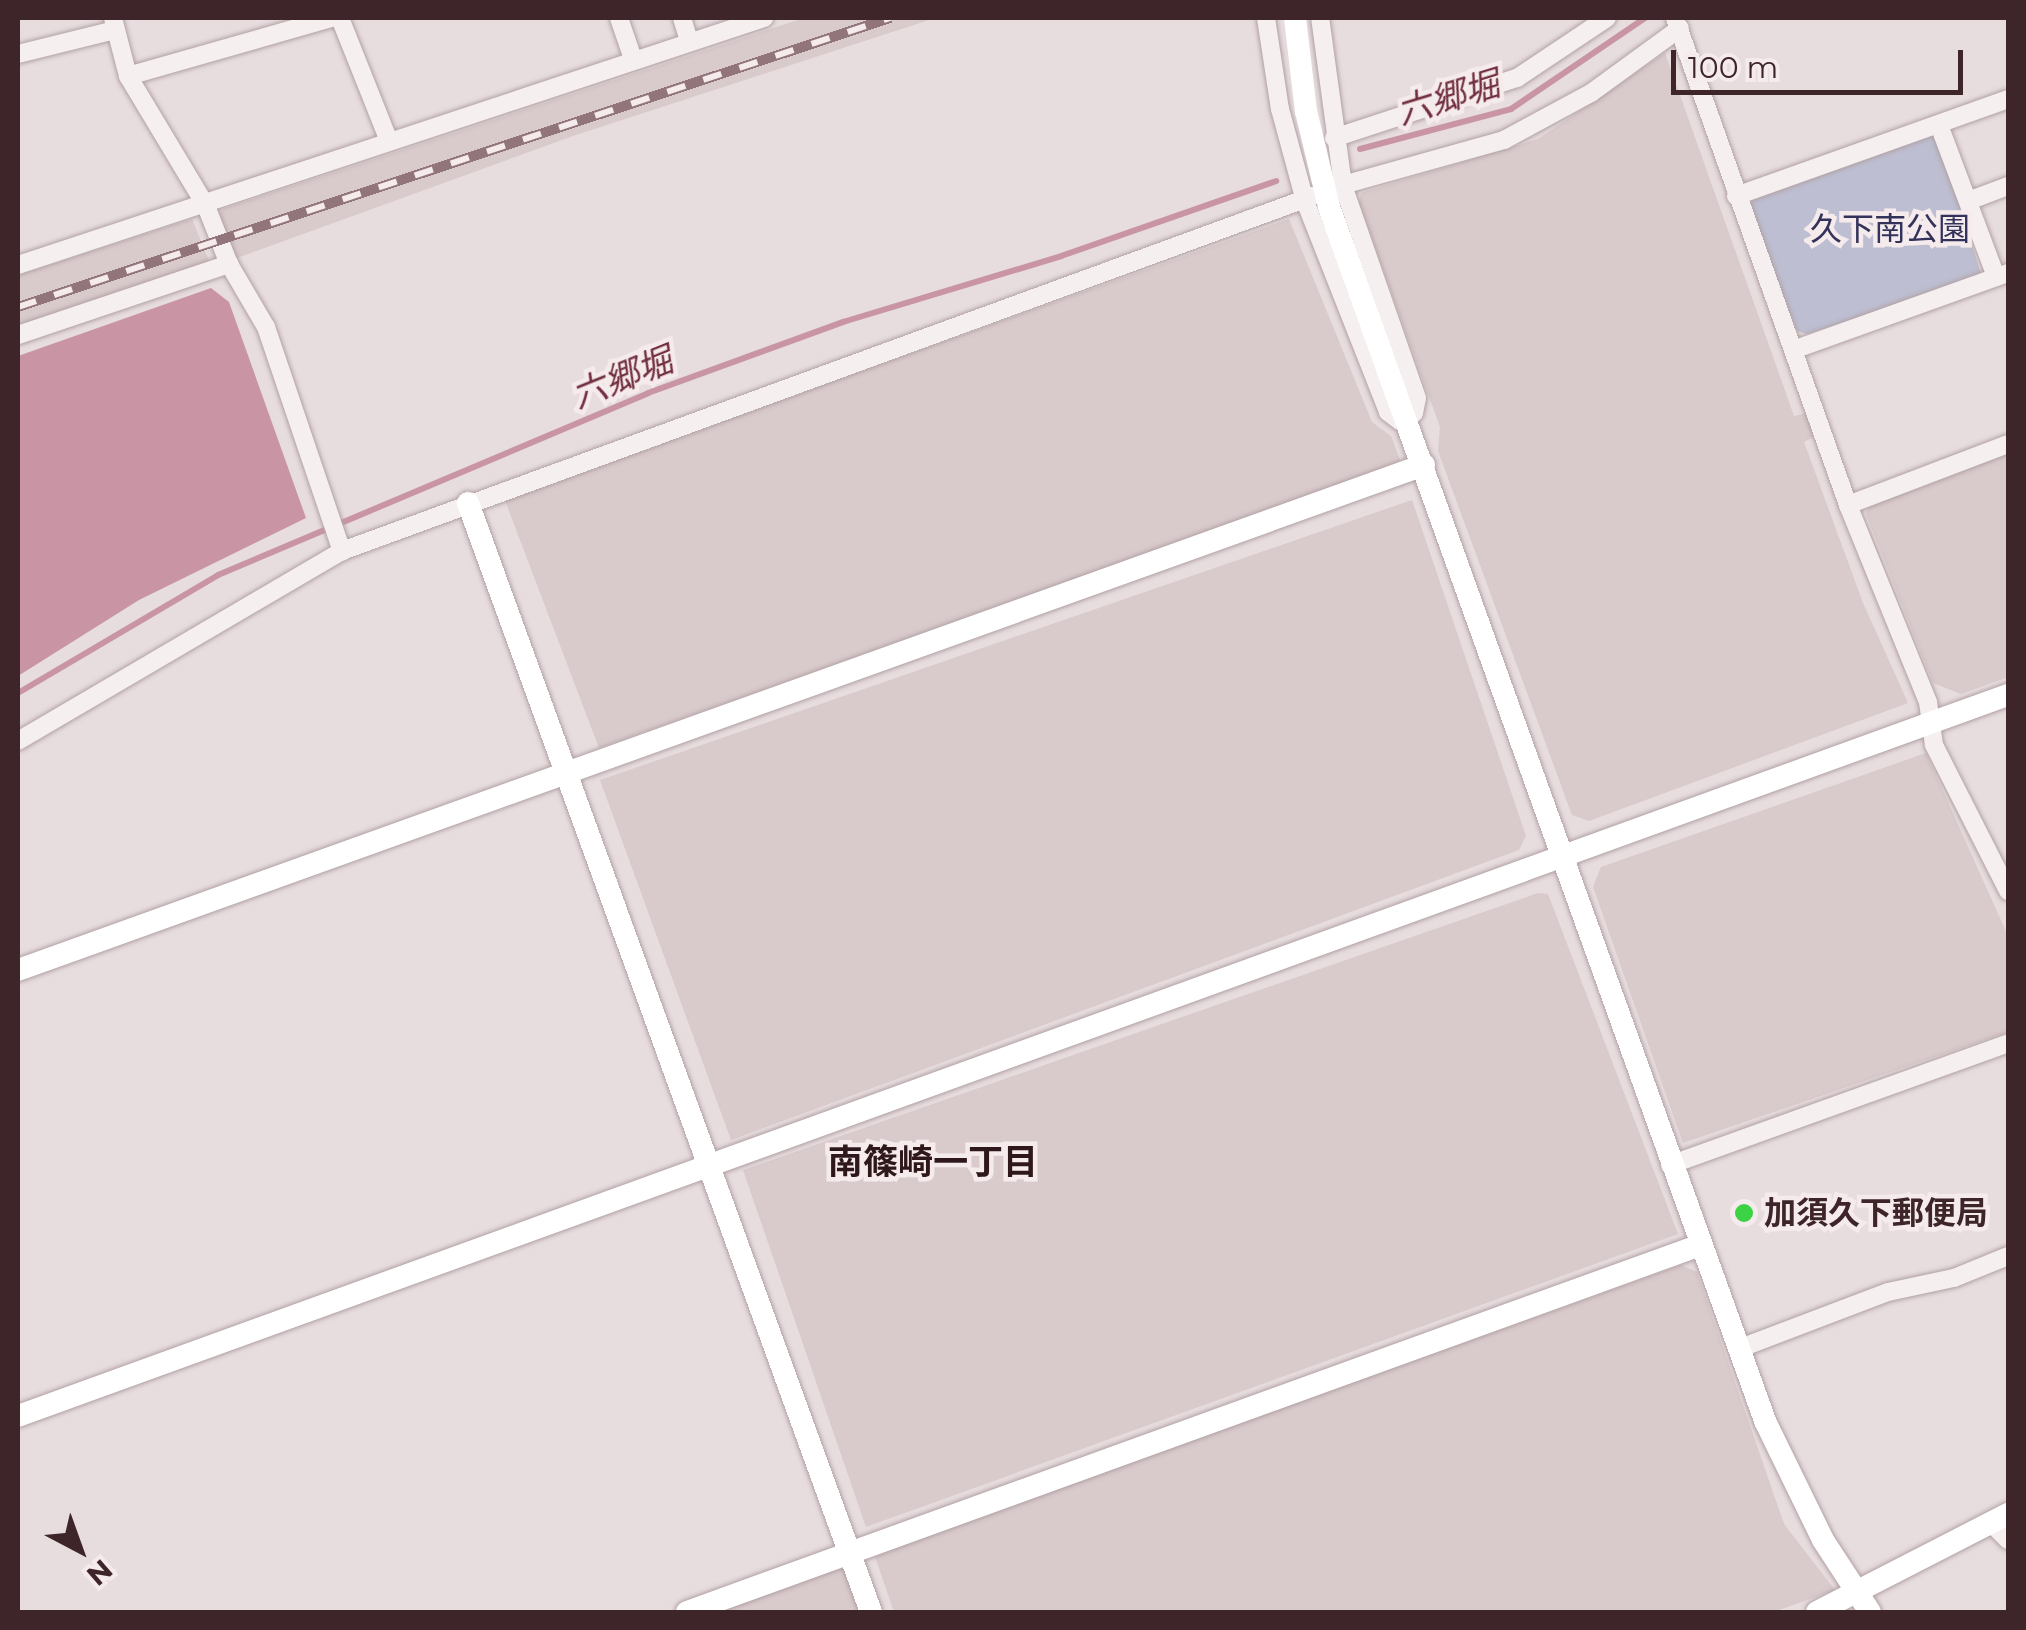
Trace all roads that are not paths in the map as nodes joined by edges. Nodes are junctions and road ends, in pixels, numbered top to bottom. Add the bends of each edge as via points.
1 (332, 18) edge
2 (340, 18) edge
3 (619, 18) edge
4 (682, 18) edge
5 (764, 18) edge
6 (1266, 18) edge
7 (1295, 18) edge
8 (1320, 18) edge
9 (1607, 18) edge
10 (1678, 23) edge
11 (114, 24) edge
12 (689, 41) junction
13 (18, 54) edge
14 (633, 60) junction
15 (128, 76) junction
16 (2008, 98) edge
17 (1939, 124) junction
18 (1334, 138) junction
19 (389, 141) junction
20 (1343, 185) junction
21 (2008, 186) edge
22 (1736, 196) junction
23 (1968, 200) junction
24 (1306, 201) junction
25 (206, 206) junction
26 (229, 264) junction
27 (18, 265) edge
28 (2002, 275) edge
29 (18, 334) edge
30 (1793, 350) junction
31 (1408, 418) junction
32 (2008, 444) edge
33 (1424, 465) junction
34 (468, 503) junction
35 (1848, 505) junction
36 (342, 551) junction
37 (2008, 695) edge
38 (1932, 722) junction
39 (18, 741) edge
40 (566, 773) junction
41 (1557, 855) junction
42 (2008, 891) edge
43 (18, 970) edge
44 (2008, 1043) edge
45 (708, 1165) junction
46 (1670, 1165) junction
47 (1700, 1245) junction
48 (2008, 1256) edge
49 (1738, 1349) junction
50 (18, 1416) edge
51 (2003, 1526) edge
52 (848, 1551) junction
53 (1864, 1605) edge
54 (687, 1612) edge
55 (871, 1612) edge
56 (1816, 1612) edge

1 - 15 street
2 - 19 street
3 - 14 street
4 - 12 street
5 - 12 street
6 - 24 street via 1280,109
7 - 31 street, bridge via 1306,111 1329,207
8 - 18 street
9 - 18 street via 1517,78
10 - 20 street via 1549,120 1504,140
10 - 22 street
11 - 13 street
11 - 15 street
12 - 14 street
14 - 19 street
15 - 25 street
16 - 17 street
17 - 22 street
17 - 23 street
18 - 20 street
19 - 25 street
20 - 24 street
20 - 31 street via 1417,398
21 - 23 street
22 - 30 street
23 - 28 street
24 - 31 street via 1388,412 1400,421
24 - 34 street
25 - 26 street
25 - 27 street
26 - 29 street
26 - 36 street via 266,327
28 - 30 street
30 - 35 street
31 - 33 street
32 - 35 street
33 - 40 street
33 - 41 street
34 - 36 street
34 - 40 street
35 - 38 street
36 - 39 street
37 - 38 street
38 - 41 street
38 - 42 street via 1934,745
40 - 43 street
40 - 45 street
41 - 45 street
41 - 46 street
44 - 46 street
45 - 50 street
45 - 52 street
46 - 47 street
47 - 49 street
47 - 52 street
48 - 49 street via 1954,1278 1888,1292
49 - 53 street via 1790,1479
51 - 53 street
52 - 54 street
52 - 55 street
53 - 56 street

